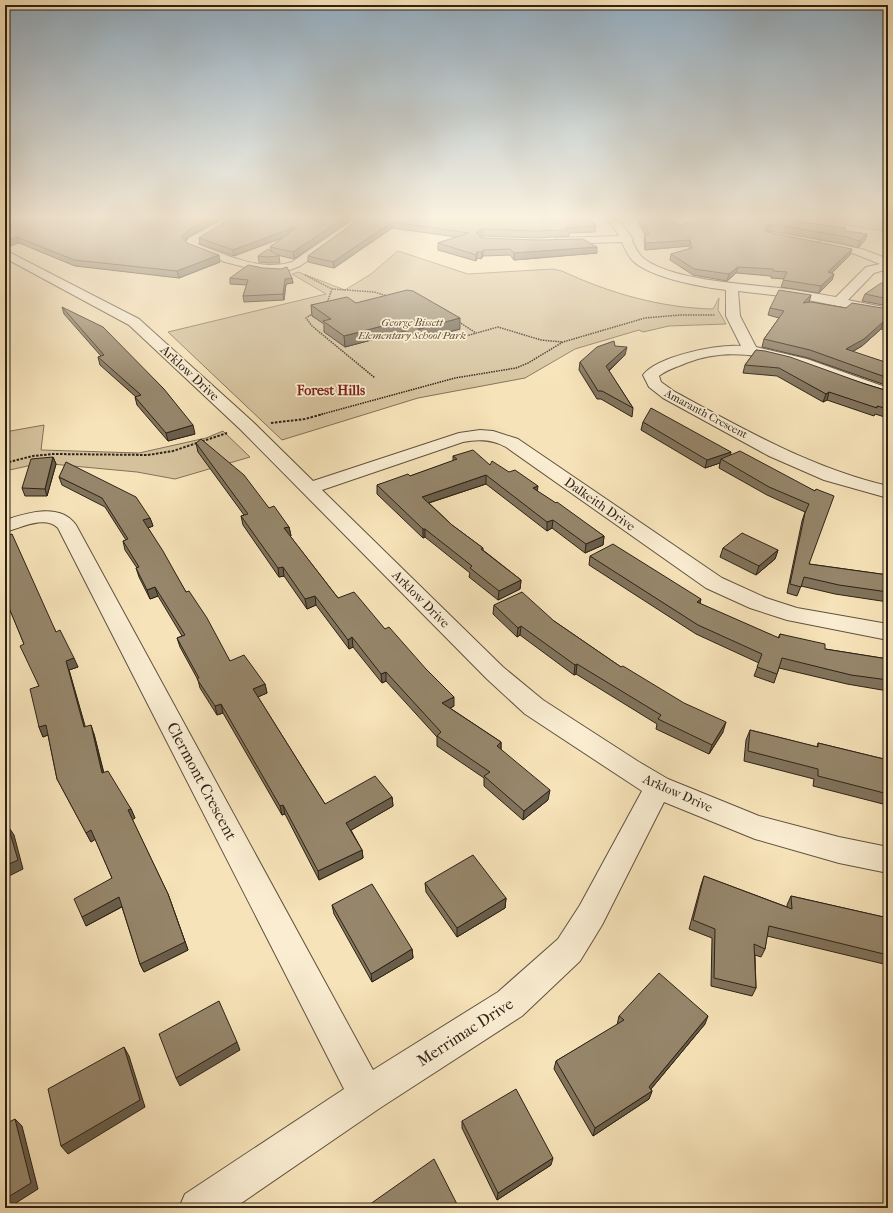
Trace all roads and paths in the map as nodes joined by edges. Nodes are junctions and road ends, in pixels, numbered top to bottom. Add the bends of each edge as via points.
1 (45, 275) edge
2 (305, 275) edge
3 (674, 275) edge
4 (866, 275) edge
5 (732, 287) junction
6 (332, 288) junction
7 (390, 297) edge
8 (839, 302) junction
9 (322, 306) edge
10 (318, 310) edge
11 (888, 312) edge
12 (733, 316) junction
13 (458, 321) dead end
14 (476, 333) junction
15 (466, 336) dead end
16 (563, 342) junction
17 (750, 350) junction
18 (375, 378) dead end
19 (888, 393) edge
20 (247, 426) junction
21 (5, 463) edge
22 (309, 488) junction
23 (888, 492) edge
24 (5, 526) edge
25 (888, 632) edge
26 (658, 786) junction
27 (888, 860) edge
28 (367, 1095) junction
29 (199, 1208) edge

1 - 20 street, Arklow Drive via 134,322
2 - 6 path
3 - 5 street
4 - 8 street
5 - 8 street via 799,294
5 - 12 street
6 - 7 path via 374,292
6 - 9 path via 327,303
8 - 11 street
10 - 18 path via 306,318 309,324 365,367
12 - 16 path via 680,315 645,318
12 - 17 street
13 - 14 path
14 - 15 path
14 - 16 path via 498,327 541,340
16 - 20 path via 516,368 455,378 305,419
17 - 19 street, Amaranth Crescent via 803,362
17 - 23 street, Amaranth Crescent via 706,352 657,370 651,378 658,389 796,462 835,479
20 - 21 path via 173,451 148,455 53,454
20 - 22 street, Arklow Drive
22 - 25 street, Dalkeith Drive via 452,440 476,435 501,437 714,583 758,603 795,615
22 - 26 street, Arklow Drive via 495,673 534,708
24 - 28 street, Clermont Crescent via 42,517 60,519 66,525
26 - 27 street, Arklow Drive via 755,827 839,850
26 - 28 street, Merrimac Drive via 592,914 569,950 510,1004
28 - 29 street, Merrimac Drive

